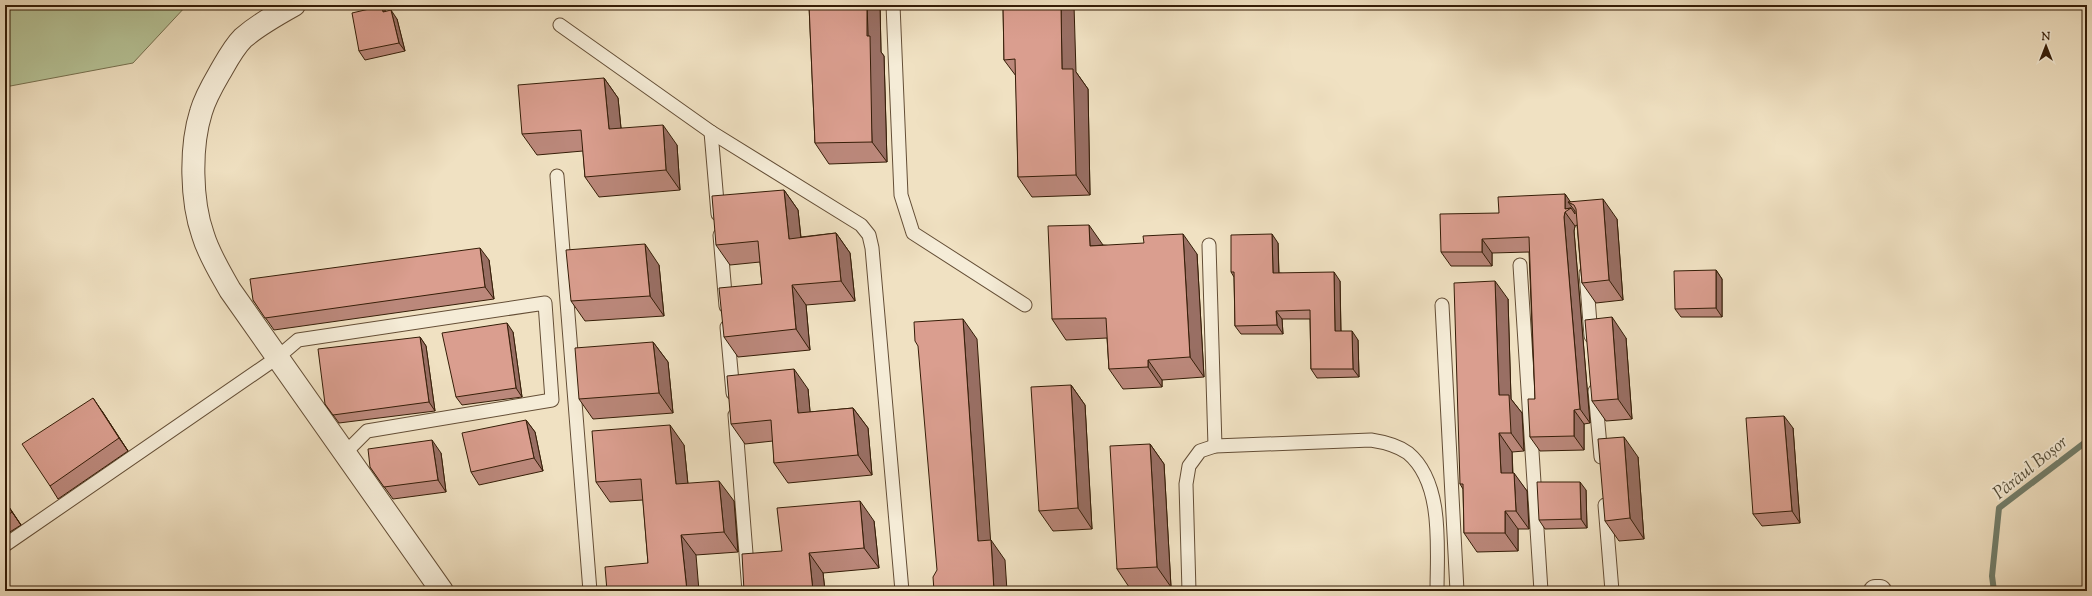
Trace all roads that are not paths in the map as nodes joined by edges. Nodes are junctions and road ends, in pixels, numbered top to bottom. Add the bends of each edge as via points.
1 (294, 5) edge
2 (893, 5) edge
3 (560, 25) dead end
4 (711, 132) junction
5 (556, 176) dead end
6 (1209, 245) dead end
7 (1585, 261) edge
8 (1520, 265) dead end
9 (1025, 305) dead end
10 (1442, 305) dead end
11 (1592, 348) edge
12 (278, 357) junction
13 (1594, 379) edge
14 (1215, 446) junction
15 (346, 452) junction
16 (1602, 473) edge
17 (1603, 489) edge
18 (5, 545) edge
19 (442, 591) edge
20 (590, 591) edge
21 (749, 591) edge
22 (902, 591) edge
23 (1189, 591) edge
24 (1437, 591) edge
25 (1457, 591) edge
26 (1541, 591) edge
27 (1612, 591) edge
28 (1875, 591) edge
29 (1881, 591) edge

1 - 12 street via 242,39 228,59 207,94 200,113 195,156 196,210 211,256 230,290
2 - 9 lane via 901,195 913,233
3 - 4 lane
4 - 21 lane
4 - 22 lane via 861,225 869,235
5 - 20 lane
6 - 14 lane
7 - 11 lane
8 - 26 lane
10 - 25 lane
12 - 15 street
12 - 15 lane via 298,340 545,303 552,400 367,431
12 - 18 lane
13 - 16 lane
14 - 23 lane via 1200,451 1189,466 1186,484
14 - 24 lane via 1371,440 1391,444 1408,453 1422,468 1430,485 1436,518
15 - 19 street
17 - 27 lane
28 - 29 street

